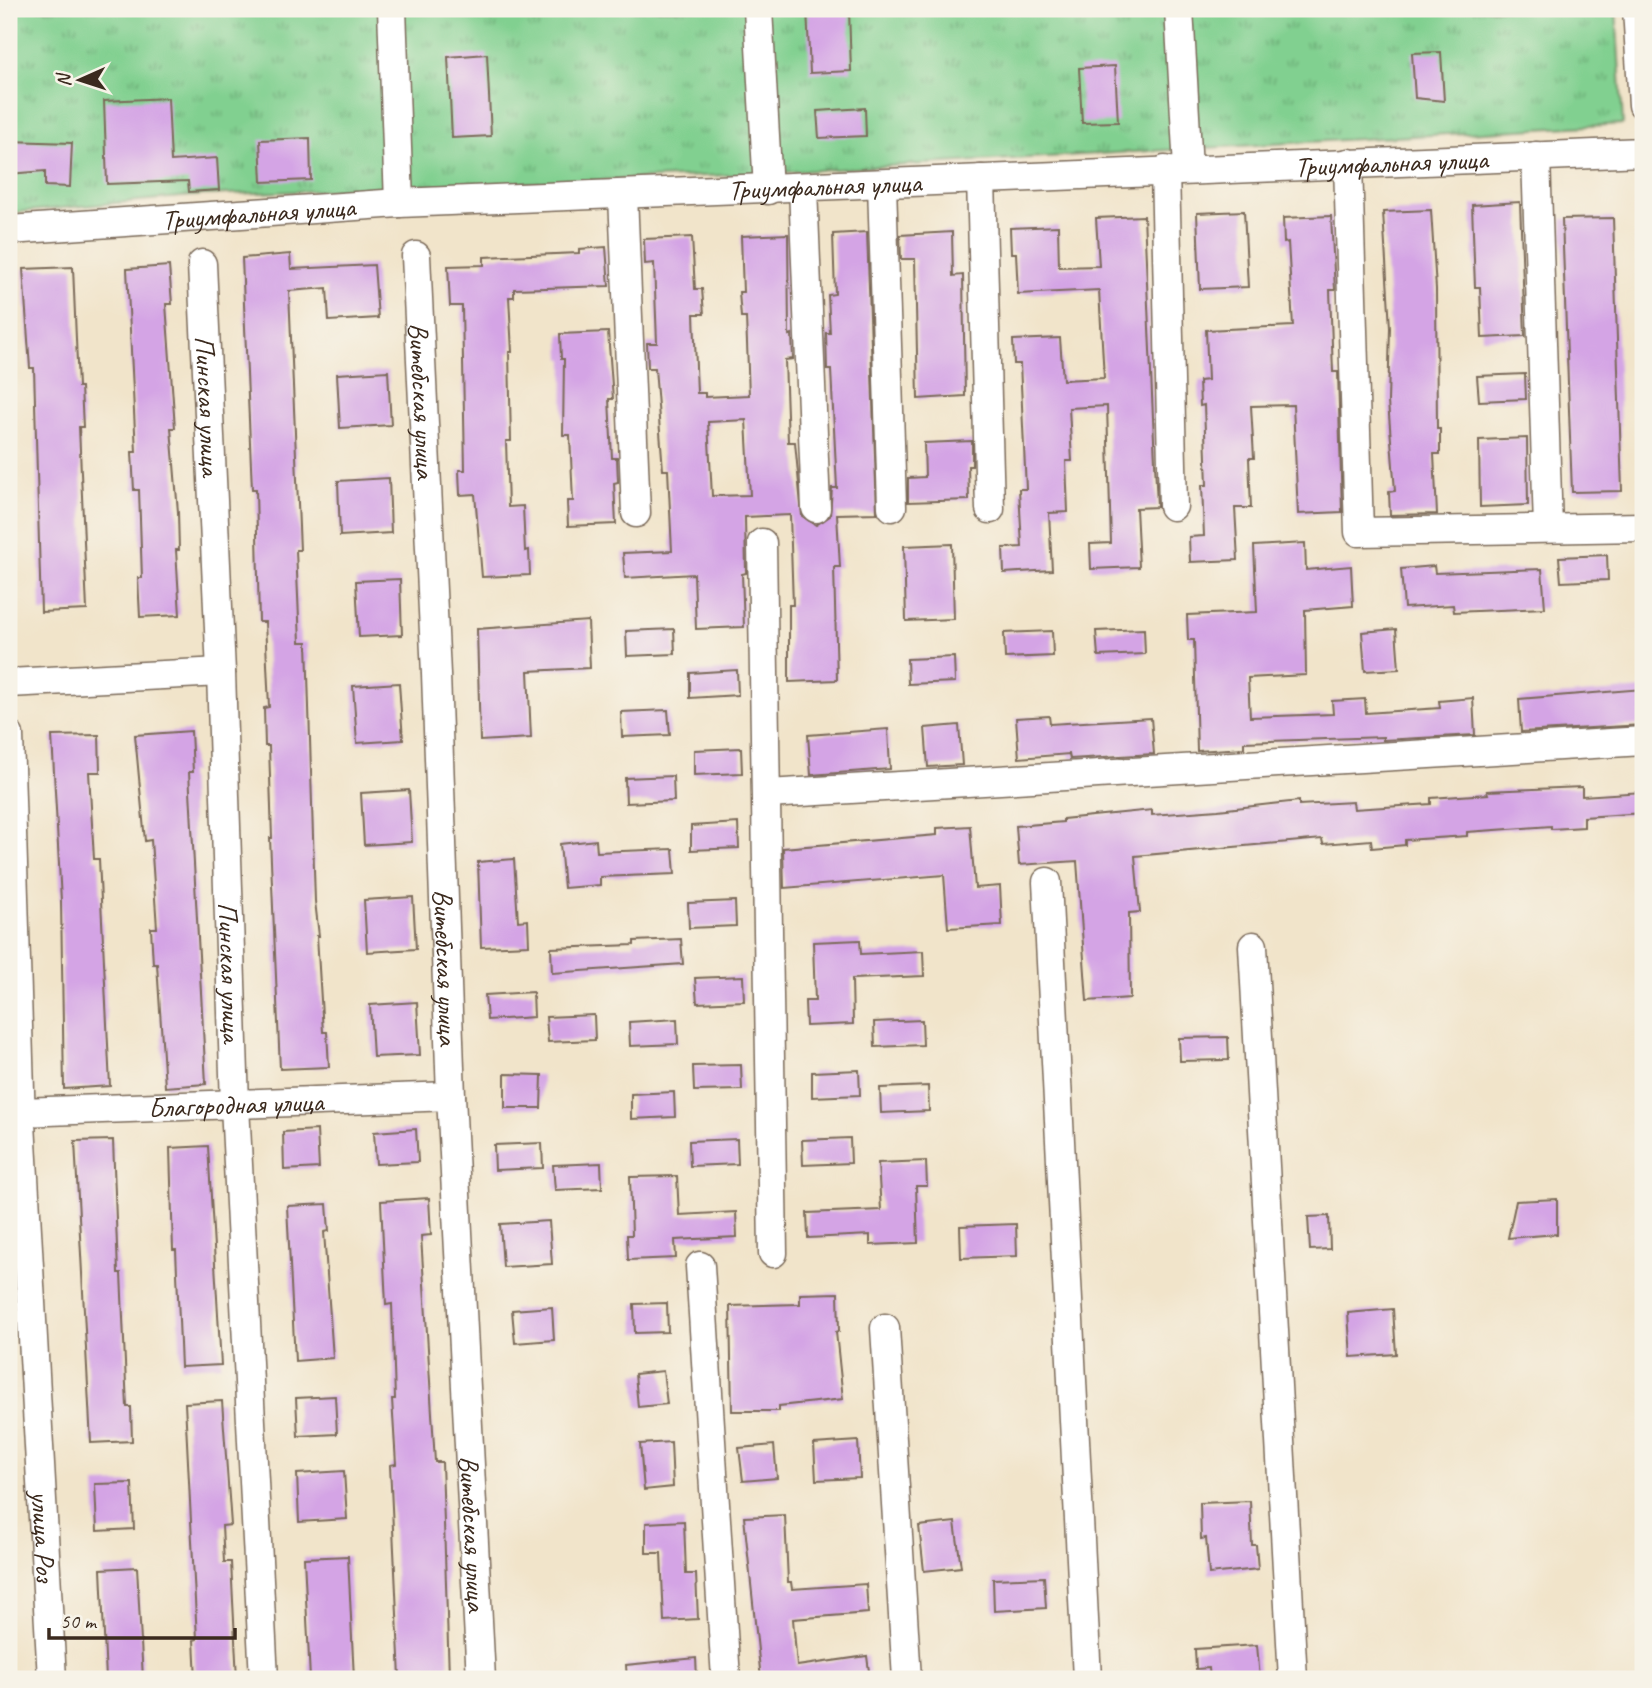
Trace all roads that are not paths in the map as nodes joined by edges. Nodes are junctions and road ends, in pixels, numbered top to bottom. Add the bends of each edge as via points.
1 (392, 9) edge
2 (758, 9) edge
3 (1179, 9) edge
4 (1637, 9) edge
5 (1643, 105) edge
6 (1643, 152) edge
7 (1536, 156) junction
8 (1348, 163) junction
9 (1176, 169) junction
10 (981, 179) junction
11 (882, 184) junction
12 (803, 188) junction
13 (768, 190) junction
14 (623, 195) junction
15 (399, 203) junction
16 (9, 230) edge
17 (416, 256) dead end
18 (202, 264) dead end
19 (1173, 506) dead end
20 (892, 507) dead end
21 (816, 508) dead end
22 (990, 509) dead end
23 (636, 513) dead end
24 (1643, 527) edge
25 (1548, 528) junction
26 (762, 543) dead end
27 (220, 672) junction
28 (9, 683) edge
29 (9, 735) edge
30 (1643, 741) edge
31 (768, 794) junction
32 (1047, 882) dead end
33 (1253, 946) dead end
34 (451, 1096) junction
35 (235, 1105) junction
36 (21, 1112) junction
37 (16, 1141) edge
38 (772, 1253) dead end
39 (700, 1266) dead end
40 (885, 1328) dead end
41 (52, 1679) edge
42 (264, 1679) edge
43 (481, 1679) edge
44 (726, 1679) edge
45 (907, 1679) edge
46 (1087, 1679) edge
47 (1293, 1679) edge

1 - 15 street
2 - 13 street
3 - 9 street
4 - 5 street
6 - 7 street, Триумфальная улица
7 - 8 street, Триумфальная улица
7 - 25 street
8 - 9 street, Триумфальная улица
8 - 25 street via 1359,532
9 - 10 street, Триумфальная улица
9 - 19 street
10 - 11 street, Триумфальная улица
10 - 22 street
11 - 12 street, Триумфальная улица
11 - 20 street
12 - 13 street, Триумфальная улица
12 - 21 street
13 - 14 street, Триумфальная улица
14 - 15 street, Триумфальная улица
14 - 23 street
15 - 16 street, Триумфальная улица
17 - 34 street, Витебская улица
18 - 27 street, Пинская улица
24 - 25 street
26 - 31 street
27 - 28 street
27 - 35 street, Пинская улица
29 - 36 street
30 - 31 street
31 - 38 street
32 - 46 street
33 - 47 street
34 - 35 street, Благородная улица
34 - 43 street, Витебская улица
35 - 36 street, Благородная улица
35 - 42 street, Пинская улица
36 - 37 street, улица Роз
37 - 41 street, улица Роз
39 - 44 street
40 - 45 street

